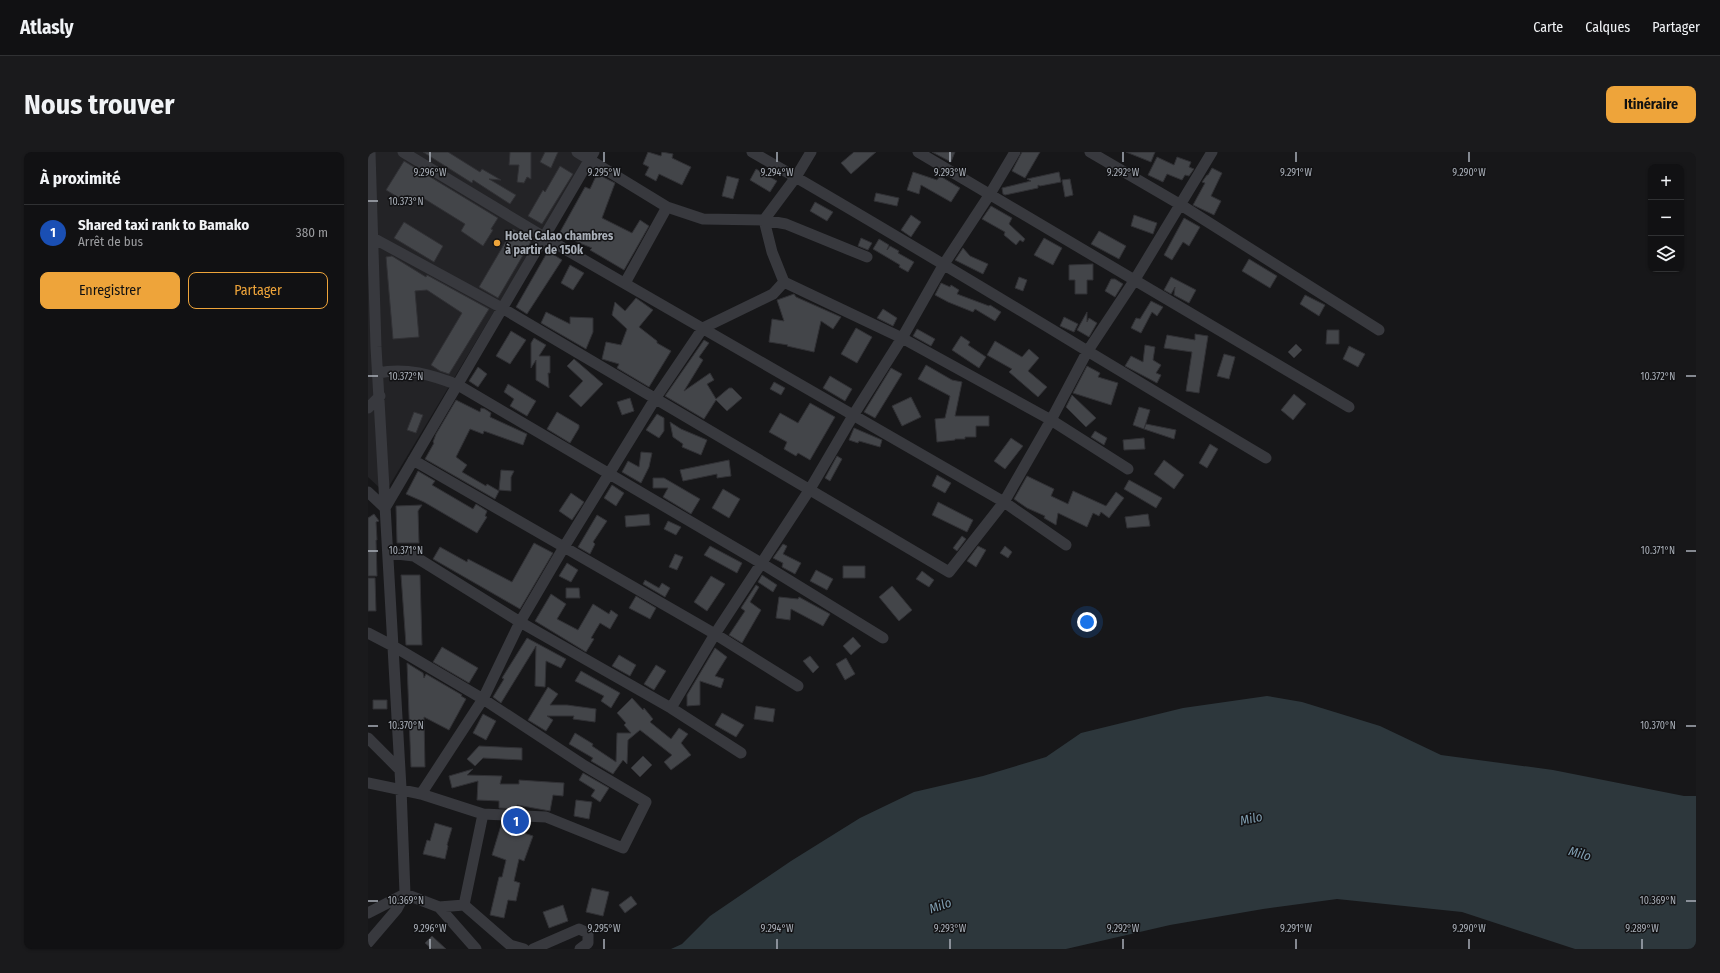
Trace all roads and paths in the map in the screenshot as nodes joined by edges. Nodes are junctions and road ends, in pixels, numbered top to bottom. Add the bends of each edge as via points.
1 (370, 152) edge
2 (403, 152) edge
3 (577, 152) edge
4 (752, 152) edge
5 (811, 152) edge
6 (918, 152) edge
7 (1015, 152) edge
8 (1090, 152) edge
9 (1212, 152) edge
10 (592, 156) edge
11 (796, 177) junction
12 (990, 194) junction
13 (1181, 205) junction
14 (667, 207) junction
15 (764, 220) junction
16 (544, 237) junction
17 (373, 238) junction
18 (867, 257) dead end
19 (944, 264) junction
20 (1134, 281) junction
21 (784, 282) junction
22 (624, 283) junction
23 (502, 308) junction
24 (703, 328) junction
25 (1379, 330) dead end
26 (902, 338) junction
27 (1087, 352) junction
28 (378, 373) junction
29 (458, 384) junction
30 (380, 396) junction
31 (655, 398) junction
32 (1349, 407) dead end
33 (368, 408) edge
34 (854, 414) junction
35 (1051, 420) junction
36 (1266, 458) dead end
37 (413, 460) junction
38 (1128, 469) dead end
39 (610, 474) junction
40 (810, 489) junction
41 (368, 492) edge
42 (1004, 502) junction
43 (386, 508) junction
44 (1066, 545) dead end
45 (564, 547) junction
46 (388, 553) junction
47 (761, 563) junction
48 (520, 622) junction
49 (368, 633) edge
50 (715, 634) junction
51 (883, 638) dead end
52 (393, 646) junction
53 (798, 686) dead end
54 (483, 699) junction
55 (671, 708) junction
56 (368, 738) edge
57 (741, 753) dead end
58 (399, 769) junction
59 (368, 783) edge
60 (401, 788) junction
61 (421, 794) junction
62 (483, 814) junction
63 (405, 894) junction
64 (464, 905) junction
65 (439, 907) junction
66 (368, 913) edge
67 (368, 943) edge
68 (476, 949) edge
69 (524, 949) edge
70 (532, 949) edge
71 (580, 949) edge

1 - 17 street
2 - 16 street
3 - 10 street
4 - 11 street
5 - 11 street
6 - 12 street
7 - 12 street
8 - 13 street
9 - 13 street
10 - 14 street
10 - 16 street
11 - 15 street
11 - 19 street
12 - 19 street
12 - 20 street
13 - 20 street
13 - 25 street
14 - 15 street via 703,219
14 - 22 street
15 - 18 street via 786,224
15 - 21 street via 772,252
16 - 22 street
16 - 23 street
17 - 23 street
17 - 28 street
19 - 26 street
19 - 27 street
20 - 27 street
20 - 32 street
21 - 24 street via 773,294
21 - 26 street
22 - 24 street
23 - 29 street
23 - 31 street
24 - 31 street
24 - 34 street
26 - 34 street
26 - 35 street
27 - 35 street
27 - 36 street
28 - 29 street via 400,370
28 - 30 street
29 - 37 street
29 - 39 street
30 - 33 street
30 - 43 street
31 - 39 street
31 - 40 street
34 - 40 street
34 - 42 street
35 - 38 street
35 - 42 street
37 - 43 street
37 - 45 street
39 - 45 street
39 - 47 street
40 - 42 street via 949,572
40 - 47 street
41 - 43 street
42 - 44 street
43 - 46 street
45 - 48 street
45 - 50 street
46 - 48 street via 414,556
46 - 52 street
47 - 50 street
47 - 51 street
48 - 54 street
48 - 55 street
49 - 52 street
50 - 53 street
50 - 55 street
52 - 54 street
52 - 58 street
54 - 61 street
54 - 62 street via 585,766 646,802 623,848 546,817
55 - 57 street
56 - 58 street
58 - 60 street
59 - 60 street
60 - 61 street
60 - 63 street
61 - 62 street
62 - 64 street
63 - 65 street
63 - 66 street
63 - 67 street via 397,909
64 - 65 street
64 - 69 street via 510,945
65 - 68 street
70 - 71 street via 579,929 588,933 588,943

